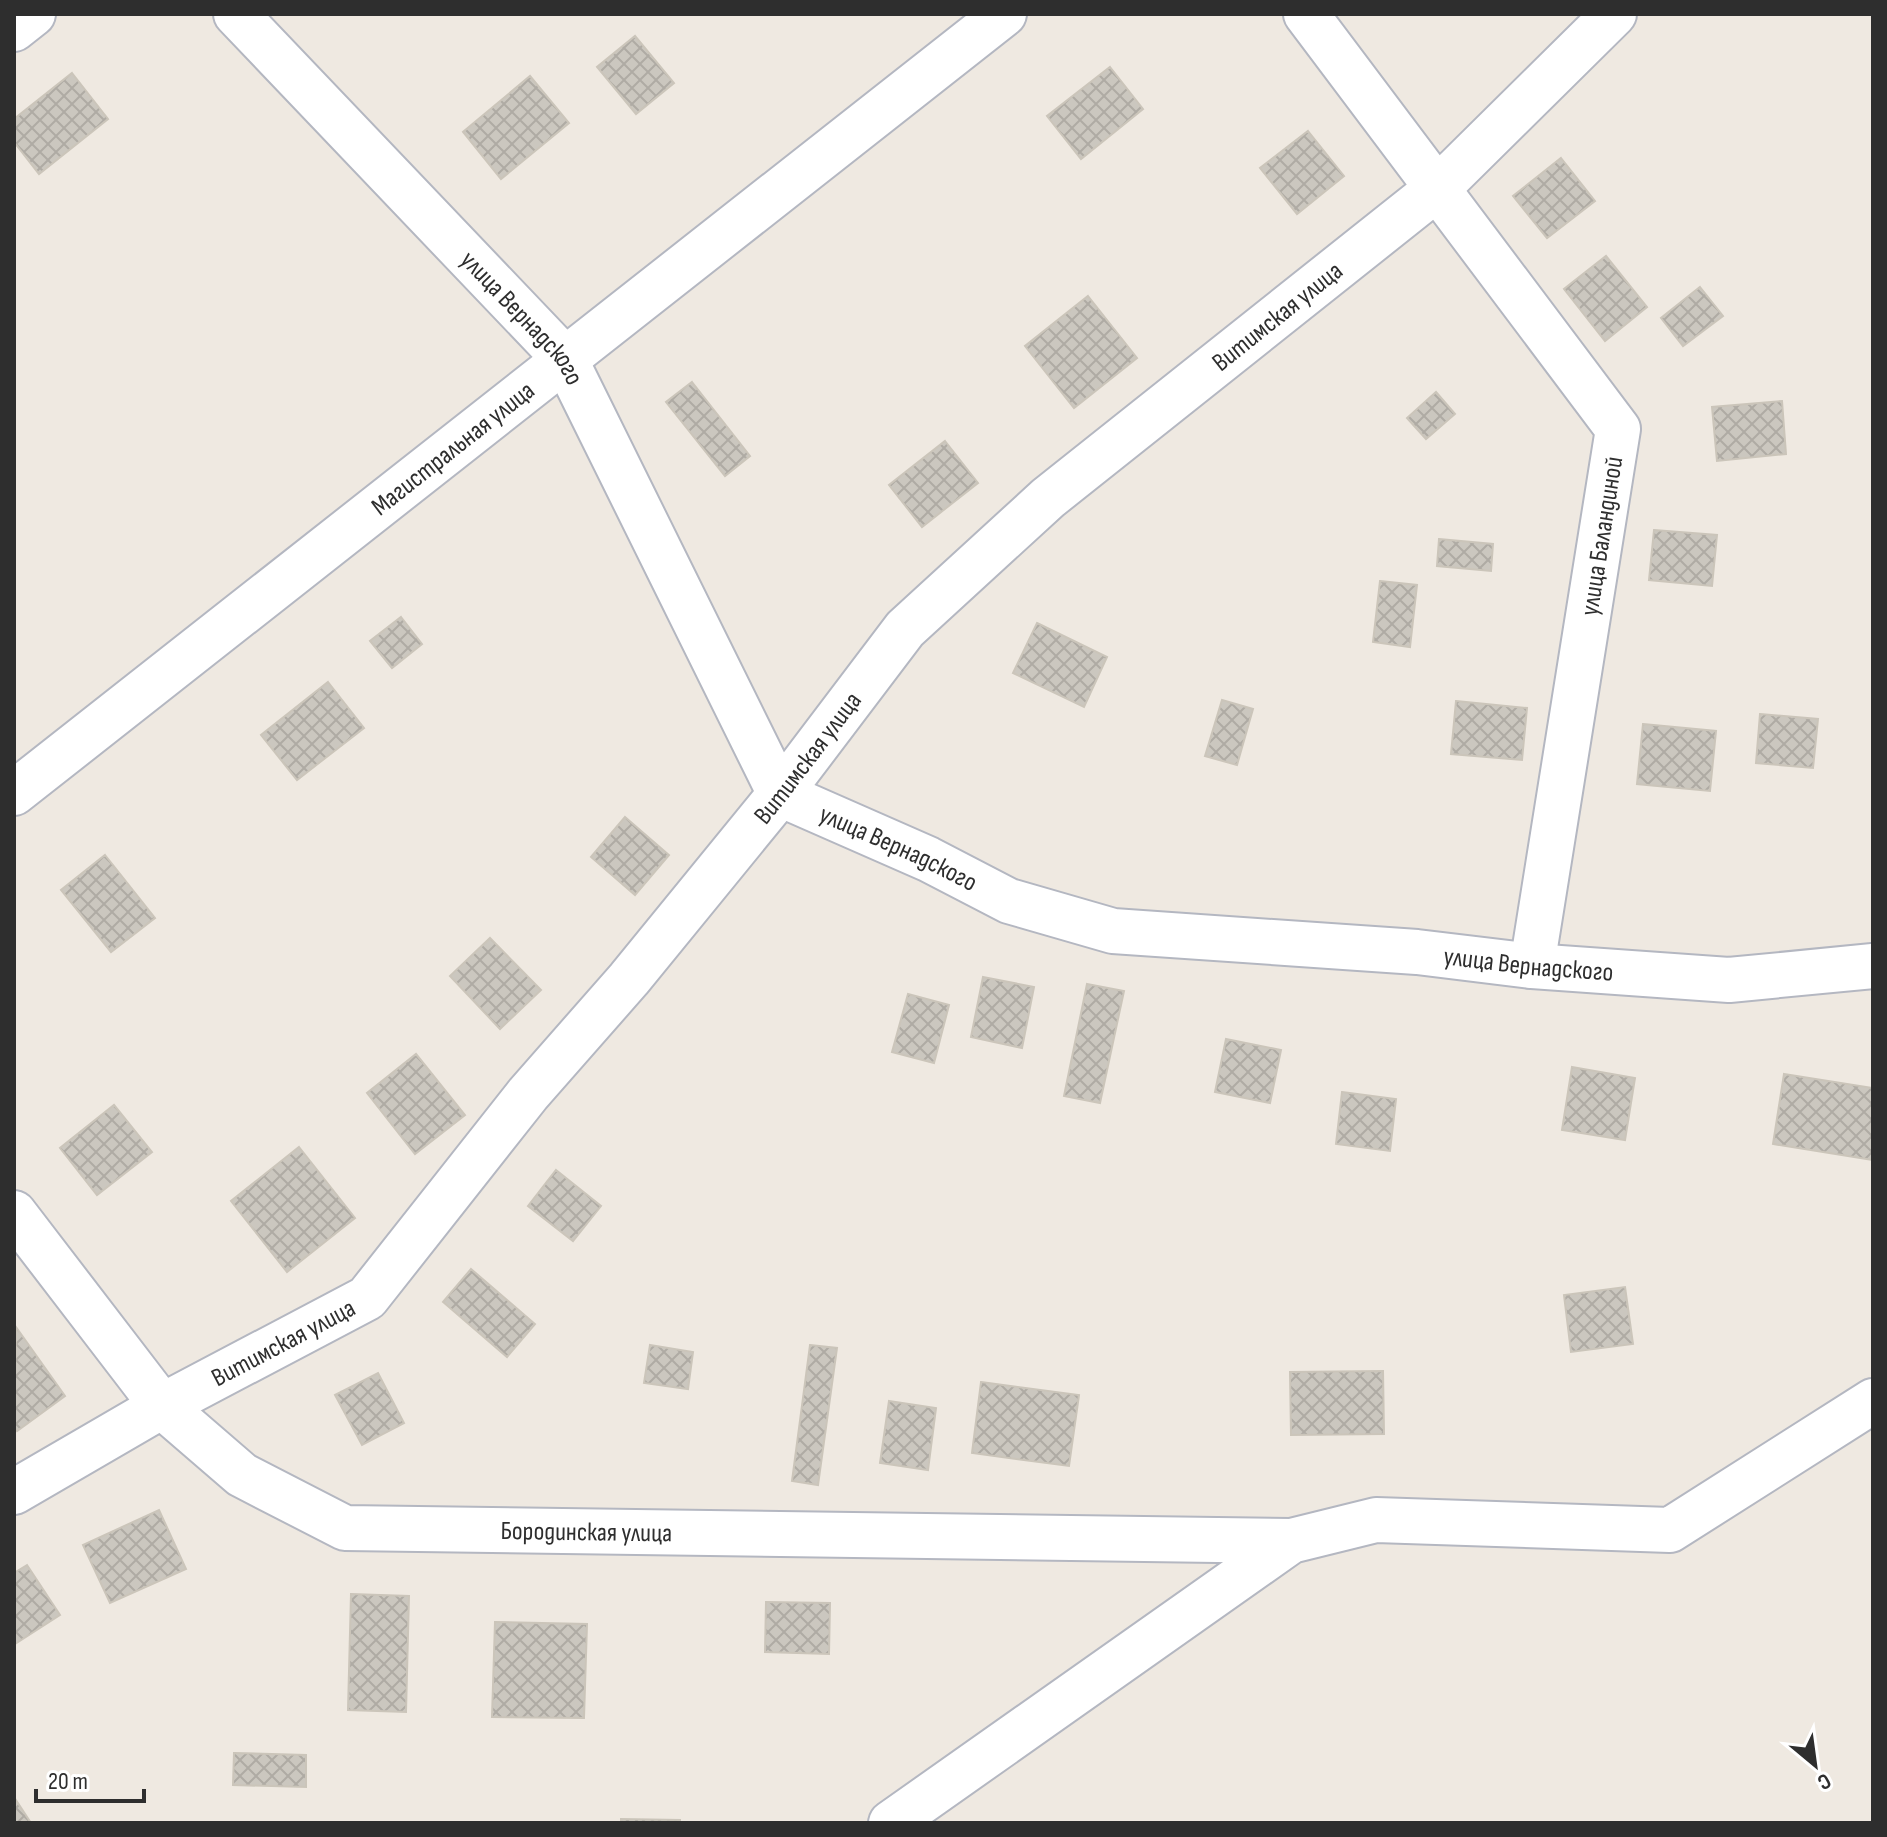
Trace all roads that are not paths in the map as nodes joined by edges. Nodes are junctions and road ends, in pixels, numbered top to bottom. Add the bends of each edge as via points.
1 (33, 14) edge
2 (236, 14) edge
3 (1004, 14) edge
4 (1306, 14) edge
5 (1614, 14) edge
6 (14, 29) edge
7 (1439, 187) junction
8 (565, 359) junction
9 (14, 793) edge
10 (780, 794) junction
11 (1532, 966) junction
12 (1873, 966) edge
13 (14, 1213) edge
14 (1873, 1401) edge
15 (162, 1406) junction
16 (14, 1492) edge
17 (1291, 1541) junction
18 (891, 1823) edge

1 - 6 street
2 - 8 street, улица Вернадского
3 - 8 street, Магистральная улица
4 - 7 street, улица Баландиной
5 - 7 street, Витимская улица
7 - 10 street, Витимская улица via 1048,498 905,629
7 - 11 street, улица Баландиной via 1618,429
8 - 9 street, Магистральная улица
8 - 10 street, улица Вернадского
10 - 11 street, улица Вернадского via 1009,901 1113,931 1417,952
10 - 15 street, Витимская улица via 528,1094 367,1298
11 - 12 street, улица Вернадского via 1729,980
13 - 15 street, Бородинская улица
14 - 17 street via 1670,1530 1376,1520
15 - 16 street, Витимская улица
15 - 17 street, Бородинская улица via 242,1475 345,1528
17 - 18 street

